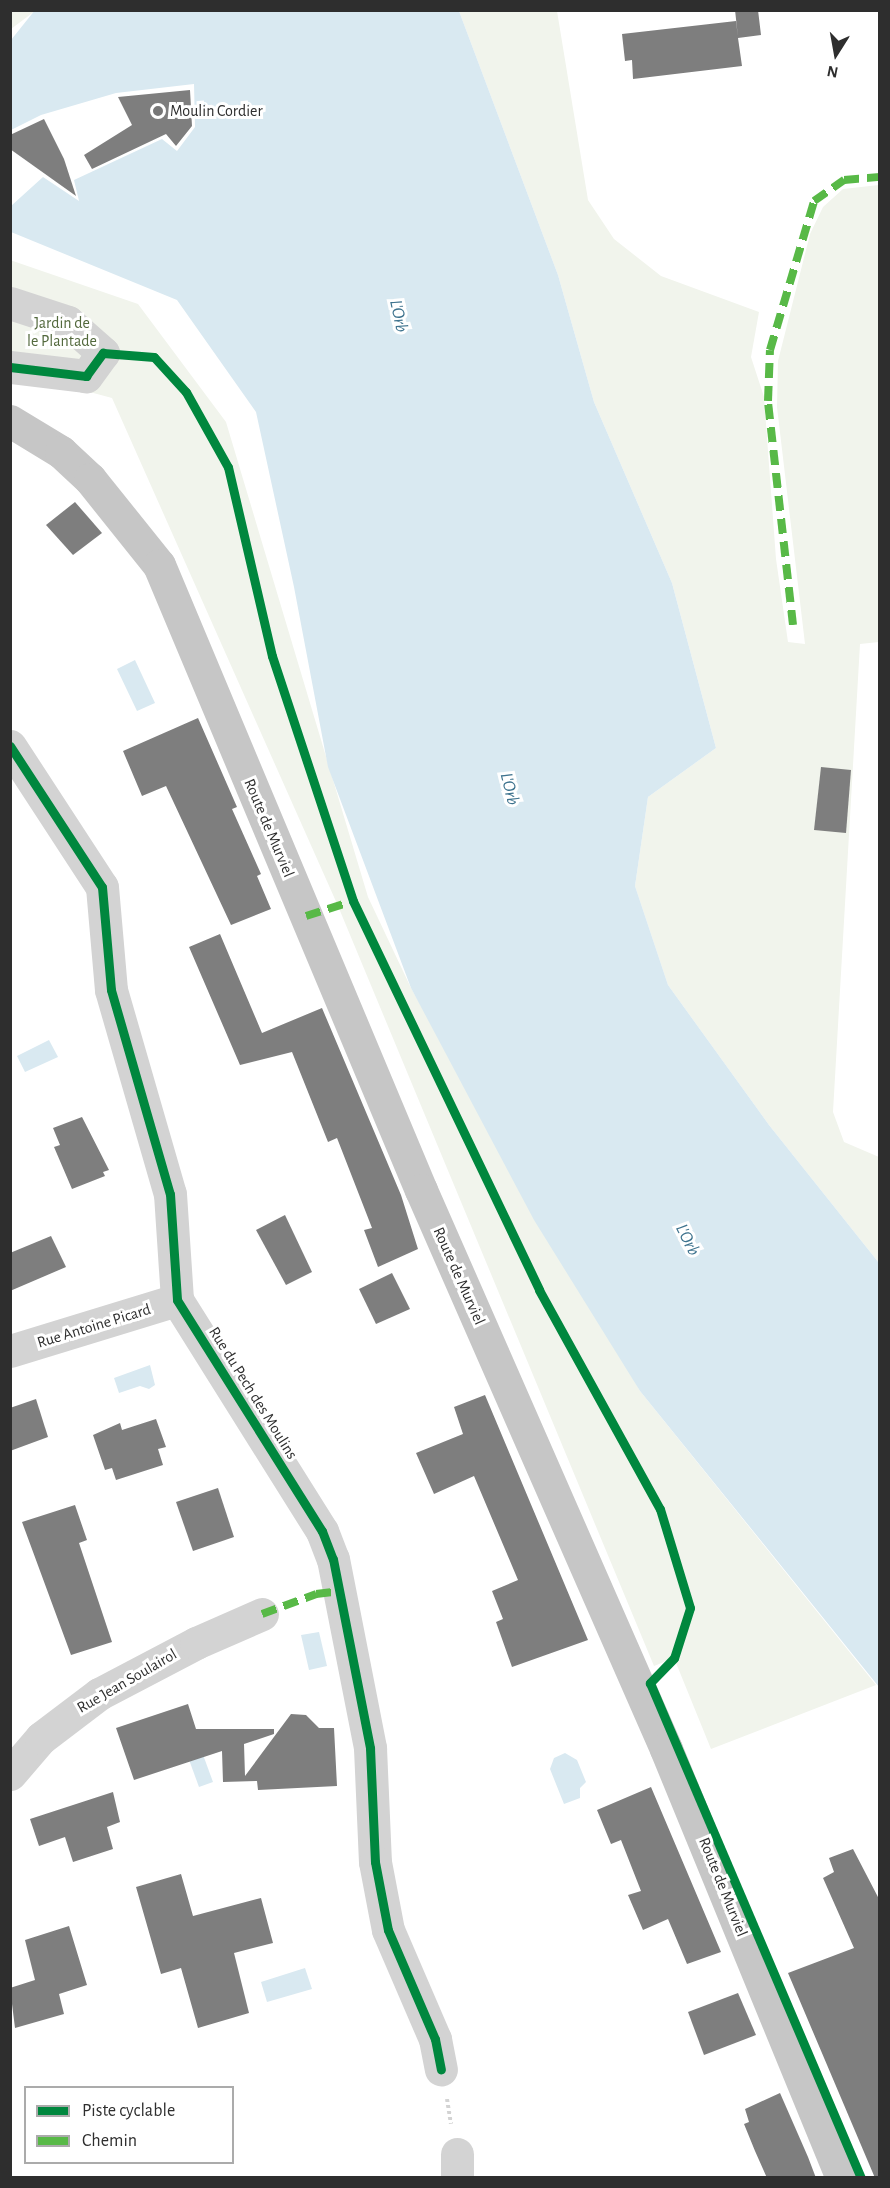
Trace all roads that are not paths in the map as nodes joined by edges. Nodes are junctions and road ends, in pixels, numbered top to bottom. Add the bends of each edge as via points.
1 (10, 303) edge
2 (10, 367) edge
3 (10, 422) edge
4 (10, 746) edge
5 (177, 1300) junction
6 (10, 1351) edge
7 (262, 1614) dead end
8 (10, 1774) edge
9 (441, 2069) road end
10 (842, 2178) edge

1 - 2 street via 68,322 103,353 86,376
3 - 10 main road, Route de Murviel via 62,452 90,479 159,565 421,1190 670,1758
4 - 5 street, Rue du Pech des Moulins via 102,887 111,990 170,1194
5 - 6 street, Rue Antoine Picard
5 - 9 street, Rue du Pech des Moulins via 322,1531 333,1559 370,1748 375,1862 388,1930 435,2039
7 - 8 street, Rue Jean Soulairol via 196,1642 99,1694 41,1738

